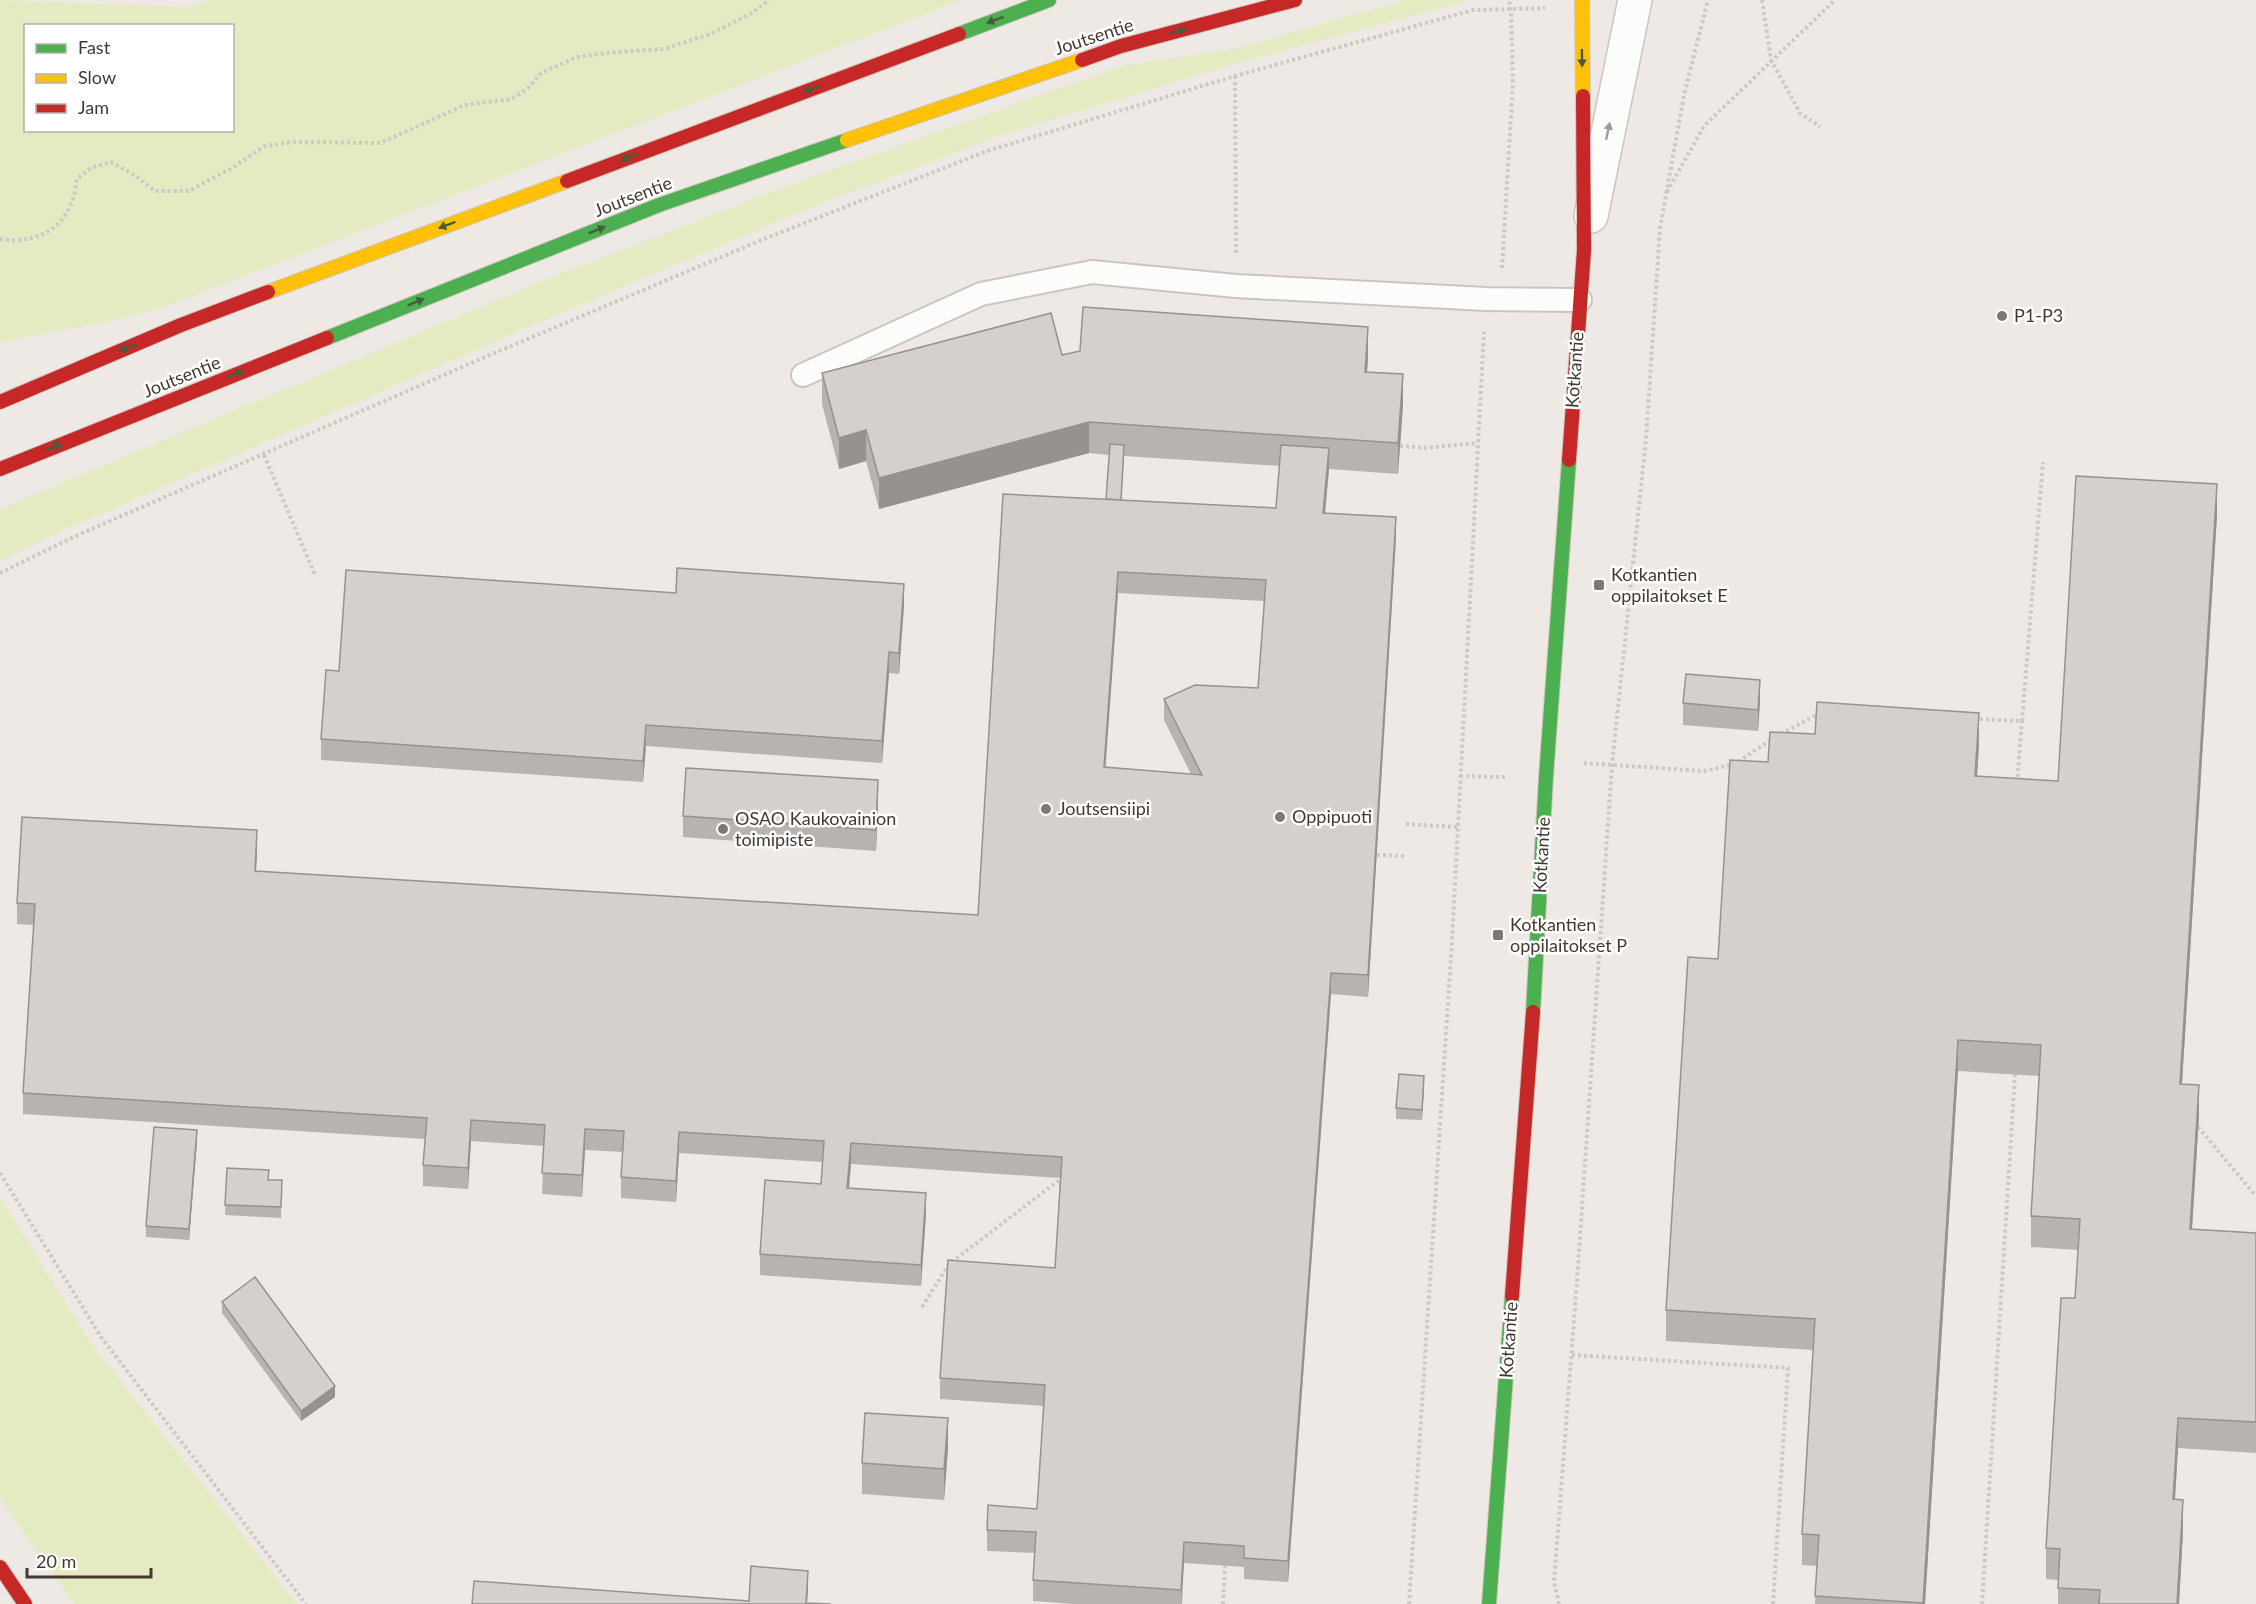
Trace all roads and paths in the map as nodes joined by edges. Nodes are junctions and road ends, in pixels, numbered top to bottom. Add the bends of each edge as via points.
1 (769, 0) edge
2 (1049, 0) edge
3 (1295, 0) edge
4 (1509, 0) edge
5 (1582, 0) edge
6 (1635, 0) edge
7 (1708, 0) edge
8 (1762, 0) edge
9 (1835, 0) edge
10 (1551, 7) dead end
11 (1511, 10) junction
12 (1772, 60) junction
13 (1235, 76) junction
14 (1820, 128) dead end
15 (1666, 195) junction
16 (0, 239) edge
17 (1584, 250) junction
18 (1236, 286) junction
19 (1486, 298) junction
20 (1580, 300) junction
21 (803, 375) dead end
22 (0, 402) edge
23 (1478, 443) junction
24 (1400, 446) edge
25 (264, 455) junction
26 (2043, 462) dead end
27 (0, 469) edge
28 (0, 573) edge
29 (315, 575) dead end
30 (1827, 715) edge
31 (1968, 718) edge
32 (2022, 721) junction
33 (1611, 765) junction
34 (1460, 776) junction
35 (1546, 777) junction
36 (2017, 787) edge
37 (1406, 824) dead end
38 (1458, 827) junction
39 (1377, 855) edge
40 (1404, 856) dead end
41 (2015, 1074) edge
42 (2198, 1127) edge
43 (0, 1173) edge
44 (1062, 1178) edge
45 (2256, 1196) edge
46 (921, 1307) dead end
47 (1572, 1355) junction
48 (1225, 1566) edge
49 (0, 1567) edge
50 (25, 1604) edge
51 (306, 1604) edge
52 (1223, 1604) edge
53 (1409, 1604) edge
54 (1489, 1604) edge
55 (1559, 1604) edge
56 (1773, 1604) edge
57 (1982, 1604) edge

1 - 16 path via 710,34 664,49 577,57 541,72 512,99 465,105 380,143 294,142 265,146 189,190 155,191 111,162 91,168 77,179 72,202 61,220 42,236 19,242
2 -> 22 main road via 181,325
27 -> 3 main road, Joutsentie via 659,205 1121,46
4 - 11 path
5 -> 17 main road, Kotkantie
17 -> 6 street, Kotkantie
7 - 15 path via 1684,95
8 - 12 path
9 - 12 path
10 - 11 path
11 - 13 path via 1473,10
11 - 19 path via 1513,83 1501,285
12 - 14 path via 1800,112
12 - 15 path via 1704,126
13 - 18 path
13 - 25 path via 987,151 753,243
15 - 33 path via 1660,228 1646,439
17 - 20 main road, Kotkantie
18 - 19 lane
18 - 21 lane via 1092,272 981,294
19 - 20 lane
19 - 23 path
20 - 35 main road, Kotkantie
23 - 24 path
23 - 34 path
25 - 28 path
25 - 29 path
26 - 32 path
30 - 33 path via 1816,715 1735,764 1704,771
31 - 32 path
32 - 36 path
33 - 35 path via 1579,762
33 - 47 path
34 - 35 path
34 - 38 path
35 - 54 main road, Kotkantie via 1538,943
37 - 38 path
38 - 53 path
39 - 40 path
41 - 57 path
42 - 45 path
43 - 51 path via 101,1337
44 - 46 path via 949,1264
47 - 55 path via 1554,1582
47 - 56 path via 1788,1368
48 - 52 path
49 - 50 main road

